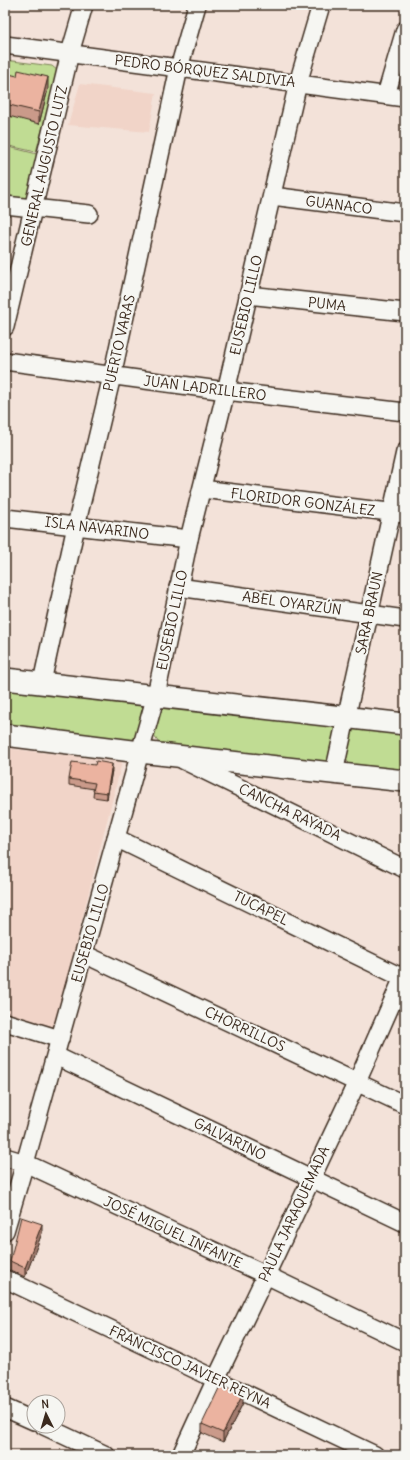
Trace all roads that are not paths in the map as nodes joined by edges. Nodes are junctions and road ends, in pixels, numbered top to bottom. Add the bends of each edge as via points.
1 (84, 5) edge
2 (197, 5) edge
3 (321, 5) edge
4 (405, 30) edge
5 (5, 45) edge
6 (70, 53) junction
7 (179, 68) junction
8 (298, 83) junction
9 (386, 95) junction
10 (405, 98) edge
11 (272, 196) junction
12 (5, 205) edge
13 (34, 208) junction
14 (405, 213) edge
15 (90, 214) dead end
16 (248, 296) junction
17 (405, 312) edge
18 (5, 327) edge
19 (5, 361) edge
20 (112, 376) junction
21 (226, 391) junction
22 (405, 412) edge
23 (405, 452) edge
24 (202, 489) junction
25 (398, 513) edge
26 (5, 518) edge
27 (76, 526) junction
28 (189, 539) junction
29 (178, 587) junction
30 (368, 614) junction
31 (405, 619) edge
32 (5, 679) edge
33 (42, 682) junction
34 (156, 695) junction
35 (346, 716) junction
36 (405, 724) edge
37 (5, 735) edge
38 (140, 752) junction
39 (176, 756) junction
40 (334, 773) junction
41 (405, 781) edge
42 (116, 838) junction
43 (405, 869) edge
44 (84, 954) junction
45 (404, 976) edge
46 (5, 1022) edge
47 (60, 1039) junction
48 (56, 1056) junction
49 (357, 1082) junction
50 (405, 1105) edge
51 (5, 1157) edge
52 (25, 1163) junction
53 (311, 1178) junction
54 (405, 1223) edge
55 (5, 1231) edge
56 (266, 1276) junction
57 (5, 1279) edge
58 (405, 1342) edge
59 (216, 1379) junction
60 (5, 1408) edge
61 (26, 1417) edge
62 (61, 1434) edge
63 (106, 1455) edge
64 (181, 1455) edge
65 (375, 1455) edge

1 - 6 street, GENERAL AUGUSTO LUTZ
2 - 7 street, PUERTO VARAS
3 - 8 street, EUSEBIO LILLO
4 - 9 street
5 - 6 street, PEDRO BÓRQUEZ SALDIVIA
6 - 7 street, PEDRO BÓRQUEZ SALDIVIA
6 - 13 street, GENERAL AUGUSTO LUTZ
7 - 8 street, PEDRO BÓRQUEZ SALDIVIA
7 - 20 street, PUERTO VARAS
8 - 9 street, PEDRO BÓRQUEZ SALDIVIA
8 - 11 street, EUSEBIO LILLO
9 - 10 street, PEDRO BÓRQUEZ SALDIVIA
11 - 14 street, GUANACO
11 - 16 street, EUSEBIO LILLO
12 - 13 street
13 - 15 street
13 - 18 street, GENERAL AUGUSTO LUTZ
16 - 17 street, PUMA
16 - 21 street, EUSEBIO LILLO
19 - 20 street, JUAN LADRILLERO
20 - 21 street, JUAN LADRILLERO
20 - 27 street, PUERTO VARAS
21 - 22 street, JUAN LADRILLERO
21 - 24 street, EUSEBIO LILLO
23 - 25 street, SARA BRAUN
24 - 25 street, FLORIDOR GONZÁLEZ
24 - 28 street, EUSEBIO LILLO
25 - 30 street, SARA BRAUN
26 - 27 street, ISLA NAVARINO
27 - 28 street, ISLA NAVARINO
27 - 33 street, PUERTO VARAS
28 - 29 street, EUSEBIO LILLO
29 - 30 street, ABEL OYARZÚN
29 - 34 street, EUSEBIO LILLO
30 - 31 street, ABEL OYARZÚN
30 - 35 street, SARA BRAUN
32 - 33 main road
33 - 34 main road
34 - 35 main road
34 - 38 street, EUSEBIO LILLO
35 - 36 main road
35 - 40 street, SARA BRAUN
37 - 38 main road
38 - 39 main road
38 - 42 street, EUSEBIO LILLO
39 - 40 main road
39 - 43 street, CANCHA RAYADA
40 - 41 main road
42 - 44 street, EUSEBIO LILLO
42 - 45 street, TUCAPEL
44 - 47 street, EUSEBIO LILLO
44 - 49 street, CHORRILLOS
45 - 49 street, PAULA JARAQUEMADA
46 - 47 street
47 - 48 street, EUSEBIO LILLO
48 - 52 street, EUSEBIO LILLO
48 - 53 street, GALVARINO
49 - 50 street, CHORRILLOS
49 - 53 street, PAULA JARAQUEMADA
51 - 52 street, JOSÉ MIGUEL INFANTE
52 - 55 street, EUSEBIO LILLO
52 - 56 street, JOSÉ MIGUEL INFANTE
53 - 54 street, GALVARINO
53 - 56 street, PAULA JARAQUEMADA
56 - 58 street, JOSÉ MIGUEL INFANTE
56 - 59 street, PAULA JARAQUEMADA
57 - 59 street, FRANCISCO JAVIER REYNA
59 - 64 street, PAULA JARAQUEMADA
59 - 65 street, FRANCISCO JAVIER REYNA
60 - 61 street
62 - 63 street

